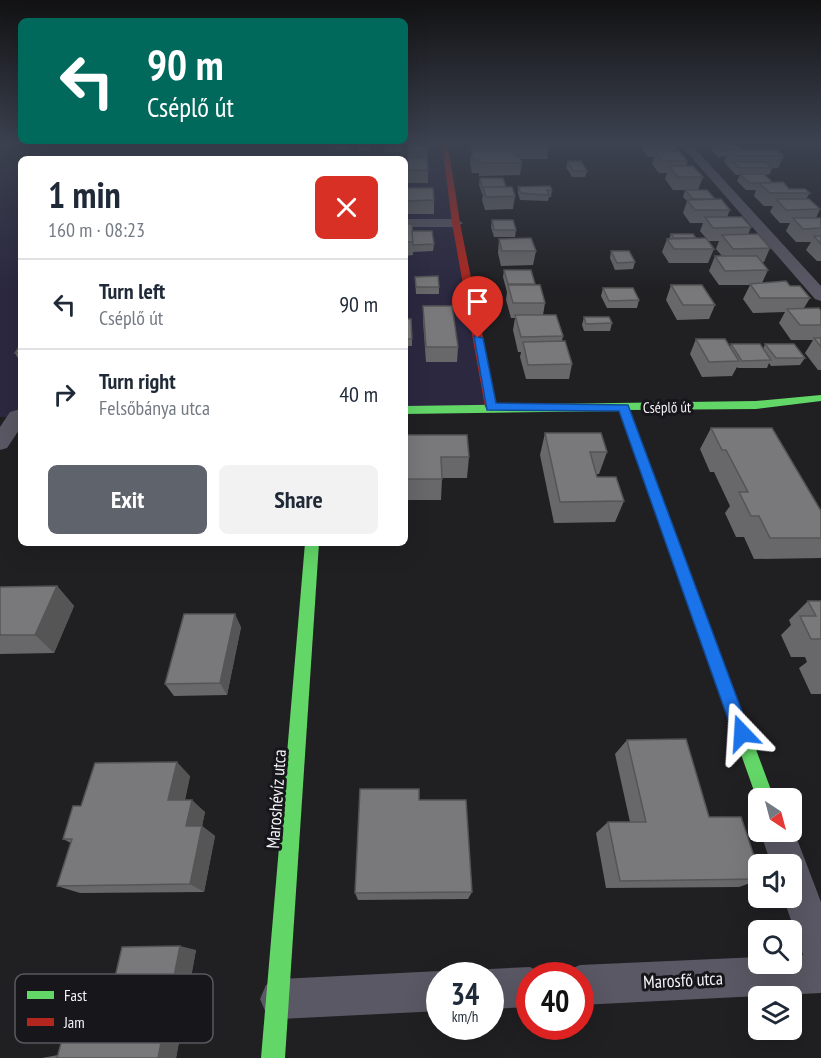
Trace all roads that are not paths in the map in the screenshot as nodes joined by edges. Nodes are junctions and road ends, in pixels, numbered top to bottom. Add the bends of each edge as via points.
1 (452, 193) edge
2 (729, 193) edge
3 (408, 223) edge
4 (456, 223) junction
5 (821, 296) edge
6 (821, 398) edge
7 (491, 407) junction
8 (624, 408) junction
9 (408, 410) edge
10 (13, 417) edge
11 (0, 443) edge
12 (312, 546) edge
13 (761, 788) edge
14 (802, 900) edge
15 (821, 952) edge
16 (821, 974) edge
17 (594, 984) edge
18 (426, 992) edge
19 (280, 999) junction
20 (273, 1058) edge

1 - 4 street
2 - 5 street
3 - 4 street
4 - 7 street
6 - 8 street, Cséplő út via 756,405
7 - 8 street, Cséplő út
7 - 9 street, Cséplő út
8 - 13 street
10 - 11 street
12 - 19 street, Maroshévíz utca
14 - 15 street
16 - 17 street, Marosfő utca
18 - 19 street
19 - 20 street, Maroshévíz utca

